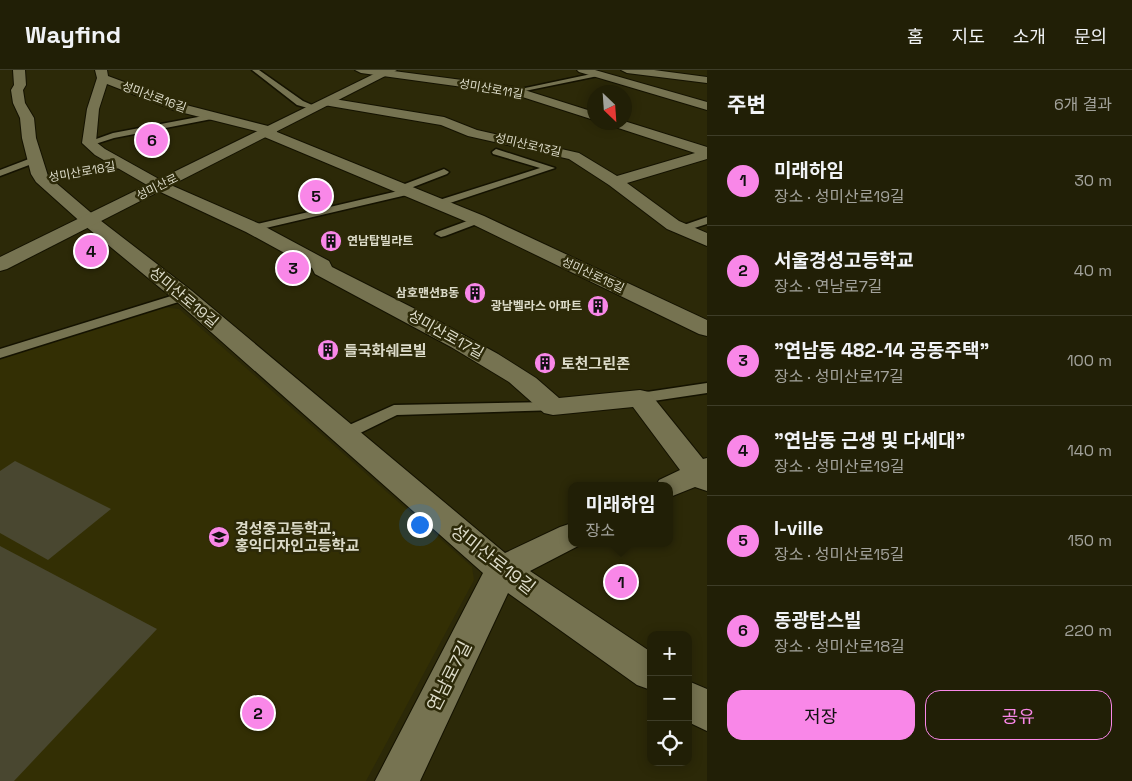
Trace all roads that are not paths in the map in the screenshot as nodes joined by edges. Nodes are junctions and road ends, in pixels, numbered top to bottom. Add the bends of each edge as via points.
1 (19, 70) edge
2 (255, 70) edge
3 (362, 70) edge
4 (583, 70) edge
5 (627, 70) edge
6 (388, 72) edge
7 (102, 74) edge
8 (596, 75) junction
9 (707, 80) edge
10 (515, 91) junction
11 (321, 105) junction
12 (707, 106) edge
13 (23, 112) junction
14 (587, 114) edge
15 (214, 116) junction
16 (8, 117) dead end
17 (632, 128) edge
18 (140, 131) joint
19 (269, 132) junction
20 (89, 143) junction
21 (496, 152) dead end
22 (707, 153) edge
23 (34, 160) junction
24 (122, 165) junction
25 (444, 172) dead end
26 (0, 173) edge
27 (42, 179) junction
28 (615, 182) junction
29 (160, 186) junction
30 (404, 191) junction
31 (437, 204) junction
32 (478, 220) junction
33 (707, 220) edge
34 (90, 221) junction
35 (253, 228) junction
36 (682, 229) junction
37 (441, 234) dead end
38 (707, 240) edge
39 (0, 265) edge
40 (184, 296) junction
41 (707, 329) edge
42 (0, 354) edge
43 (707, 388) edge
44 (640, 398) junction
45 (553, 407) junction
46 (344, 434) junction
47 (704, 474) edge
48 (673, 486) edge
49 (568, 537) edge
50 (502, 570) junction
51 (647, 670) edge
52 (692, 702) edge
53 (707, 712) edge
54 (397, 781) edge

1 - 13 street via 20,84 13,90
2 - 11 lane via 300,103
3 - 6 street, 성미산로11길
4 - 8 street
5 - 9 street
6 - 10 street, 성미산로11길
6 - 11 street, 성미산로
7 - 15 street, 성미산로16길 via 181,108
7 - 20 street, 성미산로18길
8 - 10 lane
8 - 12 street
10 - 14 street, 성미산로11길
11 - 19 street, 성미산로
11 - 28 street, 성미산로13길 via 444,121 474,133 570,155
13 - 16 street
13 - 23 street via 27,118
15 - 18 lane, 성미산로16길
15 - 19 street, 성미산로16길
17 - 22 street
18 - 20 lane, 성미산로18길
19 - 29 street, 성미산로
19 - 30 street, 성미산로15길
20 - 24 street, 성미산로18길
21 - 31 lane via 550,168
22 - 28 street
23 - 26 lane
23 - 27 street
24 - 27 lane, 성미산로18길
24 - 29 street, 성미산로18길
25 - 30 lane
27 - 34 street, 성미산로19길
28 - 36 street, 성미산로13길
29 - 34 street, 성미산로
29 - 35 street, 성미산로17길
30 - 31 street, 성미산로15길
30 - 35 lane
31 - 32 street, 성미산로15길
32 - 37 lane
32 - 41 street, 성미산로15길
33 - 36 lane
34 - 39 street, 성미산로
34 - 40 street, 성미산로19길
35 - 45 street, 성미산로17길 via 322,266 322,270 441,330 521,377
36 - 38 street, 성미산로13길
40 - 42 lane
40 - 46 street, 성미산로19길
43 - 44 lane
44 - 45 street
44 - 47 street
45 - 46 lane via 394,410
46 - 50 street, 성미산로19길
47 - 48 street
49 - 50 street
50 - 51 street, 성미산로19길
50 - 54 street, 연남로7길
52 - 53 street

